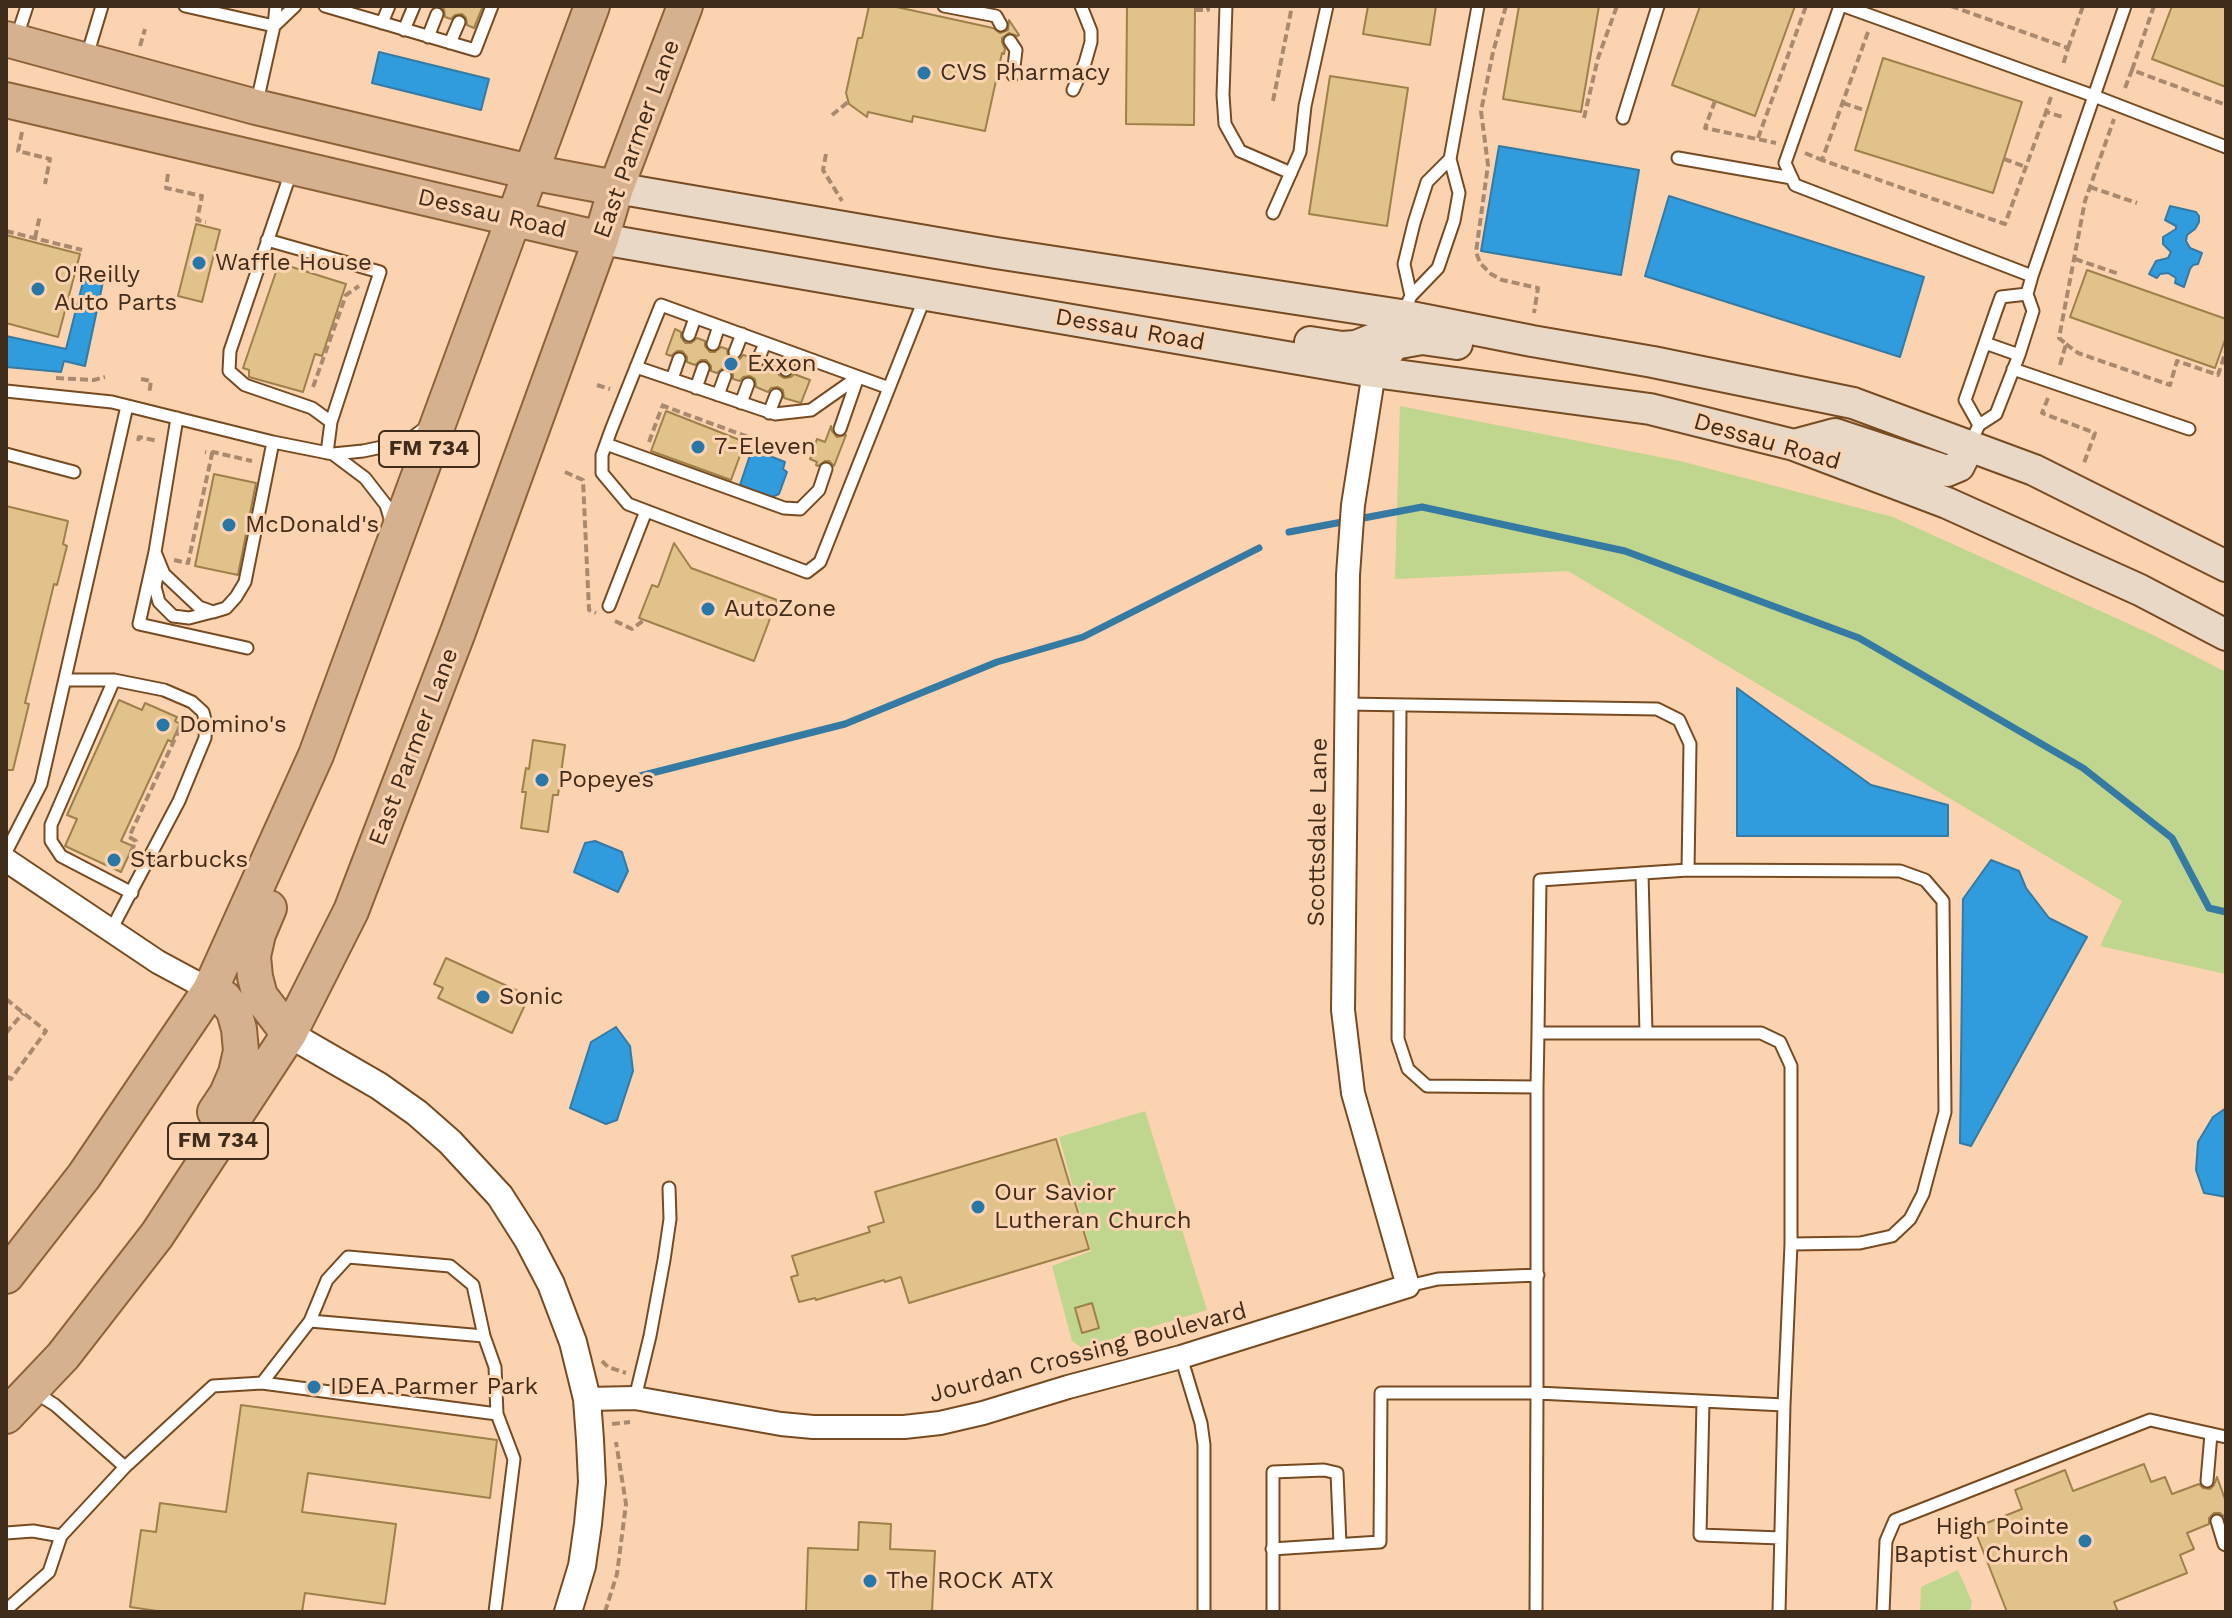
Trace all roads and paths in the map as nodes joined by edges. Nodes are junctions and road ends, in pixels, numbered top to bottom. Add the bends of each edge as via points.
1 (27, 6) edge
2 (102, 6) edge
3 (185, 6) edge
4 (276, 6) edge
5 (295, 6) edge
6 (325, 6) edge
7 (389, 6) edge
8 (414, 6) edge
9 (492, 6) edge
10 (592, 6) edge
11 (685, 6) edge
12 (944, 6) edge
13 (1081, 6) edge
14 (1208, 6) edge
15 (1226, 6) edge
16 (1292, 6) edge
17 (1327, 6) edge
18 (1478, 6) edge
19 (1506, 6) edge
20 (1617, 6) edge
21 (1658, 6) edge
22 (1806, 6) edge
23 (1842, 6) edge
24 (1951, 6) edge
25 (2083, 6) edge
26 (2125, 6) edge
27 (2154, 6) edge
28 (219, 10) edge
29 (1195, 10) dead end
30 (361, 11) edge
31 (437, 14) dead end
32 (459, 22) dead end
33 (382, 23) junction
34 (1001, 25) dead end
35 (274, 26) junction
36 (1870, 27) dead end
37 (145, 29) dead end
38 (404, 30) junction
39 (428, 37) junction
40 (11, 40) edge
41 (1010, 41) dead end
42 (450, 43) junction
43 (2068, 48) junction
44 (139, 49) dead end
45 (86, 60) junction
46 (2063, 65) dead end
47 (2132, 70) junction
48 (1013, 75) dead end
49 (2125, 88) dead end
50 (1073, 90) dead end
51 (2053, 92) dead end
52 (2094, 96) junction
53 (1273, 101) dead end
54 (1715, 101) dead end
55 (848, 102) dead end
56 (1843, 103) junction
57 (2226, 105) edge
58 (256, 107) junction
59 (1867, 111) dead end
60 (2046, 112) junction
61 (15, 113) edge
62 (832, 115) dead end
63 (2063, 117) dead end
64 (2115, 117) dead end
65 (1584, 118) dead end
66 (1623, 118) dead end
67 (1758, 138) junction
68 (1776, 143) dead end
69 (2226, 147) edge
70 (1805, 153) dead end
71 (826, 154) dead end
72 (1678, 158) dead end
73 (1450, 159) junction
74 (2004, 159) dead end
75 (1822, 160) junction
76 (292, 167) junction
77 (2026, 167) junction
78 (530, 172) junction
79 (1291, 173) junction
80 (168, 174) dead end
81 (1792, 178) junction
82 (45, 184) dead end
83 (2090, 187) junction
84 (616, 188) junction
85 (842, 201) dead end
86 (2137, 203) dead end
87 (1273, 213) dead end
88 (40, 215) dead end
89 (514, 219) junction
90 (206, 222) dead end
91 (6, 231) edge
92 (35, 238) junction
93 (601, 239) junction
94 (267, 240) junction
95 (82, 250) dead end
96 (2075, 259) junction
97 (2119, 274) dead end
98 (2032, 276) junction
99 (366, 282) dead end
100 (2027, 294) junction
101 (926, 295) junction
102 (1406, 305) junction
103 (695, 318) junction
104 (719, 326) junction
105 (1533, 327) junction
106 (742, 334) junction
107 (689, 335) dead end
108 (765, 343) junction
109 (1985, 343) junction
110 (713, 344) dead end
111 (2066, 344) junction
112 (1252, 351) junction
113 (2226, 351) edge
114 (735, 352) dead end
115 (793, 353) junction
116 (2019, 355) junction
117 (679, 359) dead end
118 (758, 360) dead end
119 (2060, 365) dead end
120 (636, 367) junction
121 (703, 368) dead end
122 (2013, 369) junction
123 (786, 370) dead end
124 (1374, 372) junction
125 (725, 376) dead end
126 (50, 377) dead end
127 (105, 377) dead end
128 (858, 377) junction
129 (141, 379) dead end
130 (672, 379) junction
131 (748, 384) dead end
132 (597, 385) dead end
133 (313, 387) dead end
134 (696, 388) junction
135 (889, 388) junction
136 (613, 389) dead end
137 (6, 391) edge
138 (2049, 394) dead end
139 (718, 395) junction
140 (776, 395) dead end
141 (148, 400) dead end
142 (741, 403) junction
143 (127, 406) junction
144 (769, 413) junction
145 (441, 416) junction
146 (177, 418) junction
147 (331, 422) junction
148 (840, 429) dead end
149 (2189, 429) dead end
150 (1974, 436) junction
151 (161, 442) dead end
152 (273, 442) junction
153 (649, 442) dead end
154 (606, 444) junction
155 (1794, 445) junction
156 (135, 452) dead end
157 (205, 452) dead end
158 (330, 453) junction
159 (792, 453) dead end
160 (6, 454) edge
161 (212, 454) junction
162 (260, 463) dead end
163 (2084, 463) dead end
164 (826, 469) dead end
165 (74, 472) dead end
166 (565, 472) dead end
167 (646, 511) junction
168 (396, 538) junction
169 (157, 557) junction
170 (2226, 566) edge
171 (609, 606) dead end
172 (213, 612) junction
173 (644, 620) dead end
174 (2226, 635) edge
175 (247, 648) dead end
176 (65, 680) junction
177 (114, 680) junction
178 (192, 702) junction
179 (1346, 704) junction
180 (1400, 705) junction
181 (324, 733) junction
182 (6, 852) edge
183 (6, 860) edge
184 (127, 863) dead end
185 (1688, 870) junction
186 (1642, 873) junction
187 (132, 893) junction
188 (111, 930) junction
189 (210, 990) junction
190 (6, 999) edge
191 (23, 1013) junction
192 (6, 1033) edge
193 (1538, 1033) junction
194 (1646, 1033) junction
195 (289, 1034) junction
196 (6, 1076) edge
197 (1537, 1087) junction
198 (669, 1188) dead end
199 (1791, 1244) junction
200 (146, 1248) junction
201 (1538, 1275) junction
202 (6, 1276) edge
203 (1408, 1286) junction
204 (310, 1321) junction
205 (484, 1336) junction
206 (1181, 1357) junction
207 (262, 1383) junction
208 (31, 1390) junction
209 (1537, 1393) junction
210 (635, 1398) junction
211 (587, 1399) junction
212 (1703, 1402) junction
213 (1784, 1405) junction
214 (497, 1414) junction
215 (610, 1415) dead end
216 (6, 1416) edge
217 (638, 1422) dead end
218 (612, 1424) junction
219 (2211, 1434) junction
220 (2226, 1437) edge
221 (125, 1467) junction
222 (2207, 1481) dead end
223 (2217, 1521) dead end
224 (6, 1533) edge
225 (61, 1536) junction
226 (1781, 1538) junction
227 (1340, 1544) junction
228 (2226, 1545) edge
229 (1272, 1549) junction
230 (6, 1610) edge
231 (495, 1612) edge
232 (568, 1612) edge
233 (605, 1612) edge
234 (1204, 1612) edge
235 (1273, 1612) edge
236 (1536, 1612) edge
237 (1779, 1612) edge
238 (1883, 1612) edge

1 - 40 lane
2 - 45 lane
3 - 28 lane
4 - 35 lane
5 - 35 lane
6 - 30 lane
7 - 33 lane
8 - 38 lane
9 - 42 lane via 475,50
10 - 78 main road, FM 734
11 - 84 main road, East Parmer Lane / FM 734
12 - 34 lane via 996,16
13 - 50 lane via 1091,42
14 - 29 path
15 - 79 lane via 1225,124 1240,151
16 - 53 path
17 - 79 lane via 1300,152
18 - 73 lane
19 - 105 path via 1481,111 1488,165 1476,252 1491,274 1538,288
20 - 65 path
21 - 66 lane
22 - 67 path
23 - 52 lane
23 - 81 lane via 1785,163
24 - 43 path
25 - 43 path
26 - 52 lane
27 - 47 path
28 - 35 lane
30 - 33 lane
31 - 39 lane
32 - 42 lane
33 - 38 lane
35 - 58 lane
36 - 56 path
37 - 44 path
38 - 39 lane
39 - 42 lane
40 - 45 main road, Dessau Road
41 - 48 lane via 1016,50
43 - 46 path
45 - 58 main road, Dessau Road
47 - 49 path
47 - 57 path
51 - 60 path
52 - 69 lane
52 - 98 lane
54 - 67 path via 1705,128
55 - 62 path
56 - 59 path
56 - 75 path
58 - 78 main road, Dessau Road
60 - 63 path
60 - 77 path
61 - 76 main road, Dessau Road
61 - 82 path via 18,151 50,159
64 - 83 path
67 - 68 path
70 - 75 path
71 - 85 path via 823,170
72 - 81 lane
73 - 102 lane via 1427,182 1414,223 1404,264
73 - 102 lane via 1459,193 1454,221 1438,268
74 - 77 path
75 - 77 path via 2005,224
76 - 89 main road, Dessau Road
76 - 94 lane
78 - 84 main road, Dessau Road
78 - 89 main road, FM 734
79 - 87 lane
80 - 90 path via 166,188 202,196 197,220
81 - 98 lane via 1795,185
83 - 86 path
83 - 96 path
84 - 93 main road, East Parmer Lane / FM 734
84 - 102 main road, Dessau Road via 1008,255
88 - 92 path
89 - 93 main road, Dessau Road
89 - 145 main road, FM 734
91 - 92 path
92 - 95 path
93 - 101 main road, Dessau Road
93 - 195 main road, East Parmer Lane / FM 734 via 351,911
94 - 147 lane via 230,351 229,371 245,385 312,408
94 - 147 lane via 380,272
96 - 97 path
96 - 111 path via 2059,338
98 - 100 lane
99 - 133 path via 346,295
100 - 109 lane via 2001,297
100 - 116 lane via 2033,311
101 - 112 main road, Dessau Road
101 - 135 lane
102 - 105 main road, Dessau Road
102 - 112 main road via 1376,338 1356,346 1296,340
103 - 104 lane
103 - 107 lane
103 - 120 lane via 661,305
104 - 106 lane
104 - 110 lane
105 - 124 main road via 1497,351 1422,339 1394,344
105 - 150 main road, Dessau Road via 1653,362 1853,403
106 - 108 lane
106 - 114 lane
108 - 115 lane
108 - 118 lane
109 - 116 lane
109 - 150 lane via 1965,400
111 - 113 path via 2170,385 2177,361 2218,375
111 - 119 path
112 - 124 main road, Dessau Road
115 - 123 lane
115 - 128 lane
116 - 122 lane
117 - 130 lane
120 - 130 lane
120 - 154 lane
121 - 134 lane
122 - 149 lane
122 - 150 lane via 1996,414
124 - 155 main road, Dessau Road via 1650,409
124 - 179 street, Scottsdale Lane via 1353,505
125 - 139 lane
126 - 127 path
128 - 135 lane
128 - 144 lane via 811,410
128 - 148 lane
129 - 141 path via 151,381
130 - 134 lane
131 - 142 lane
132 - 136 path
134 - 139 lane
135 - 167 lane via 820,562 807,572
137 - 143 lane
138 - 163 path via 2042,413 2095,433
139 - 142 lane
140 - 144 lane
142 - 144 lane
143 - 146 lane
143 - 176 lane
145 - 158 lane via 406,442
145 - 168 main road, FM 734
146 - 152 lane
146 - 169 lane
147 - 158 lane
150 - 155 main road via 1959,466 1947,471 1835,434
150 - 170 main road, Dessau Road
151 - 156 path via 139,437
152 - 158 lane
152 - 172 lane via 245,582 226,608
153 - 159 path via 661,406
154 - 164 lane via 784,508 800,509 819,490
154 - 167 lane via 602,473 628,504
155 - 174 main road, Dessau Road via 1947,503
157 - 161 path
158 - 168 lane via 365,478 386,505
160 - 165 lane
161 - 162 path
161 - 169 path via 188,563
166 - 173 path via 583,480 589,610 632,629
167 - 171 lane
168 - 181 main road, FM 734
169 - 172 lane via 164,574 199,607
169 - 172 lane via 159,602 173,616
169 - 175 lane via 139,624
176 - 177 lane
176 - 182 lane via 41,784
177 - 178 lane
177 - 187 lane via 51,825 51,841 61,856
178 - 184 path via 129,837 136,841
178 - 187 lane via 203,712 205,738
179 - 180 lane
179 - 203 street, Scottsdale Lane via 1343,1010 1353,1093
180 - 185 lane via 1657,709 1679,720 1690,744
180 - 197 lane via 1398,1039 1408,1069 1427,1086
181 - 189 main road, FM 734
181 - 195 main road via 330,764 326,785 262,923 253,956 260,996
183 - 188 street
185 - 186 lane
185 - 199 lane via 1900,871 1925,880 1943,901 1945,1112 1923,1194 1910,1219 1892,1236 1860,1243
186 - 193 lane via 1540,880
186 - 194 lane
187 - 188 lane
188 - 189 street
189 - 200 main road via 234,1011 241,1051 236,1073 153,1207
189 - 202 main road, FM 734 via 84,1176
190 - 191 path
191 - 192 path
191 - 196 path via 46,1031 11,1079
193 - 194 lane
193 - 197 lane
194 - 199 lane via 1761,1033 1780,1042 1791,1066
195 - 200 main road, East Parmer Lane / FM 734
195 - 211 street via 417,1113 500,1196 551,1284
197 - 201 lane
198 - 210 lane via 664,1260
199 - 213 lane
200 - 208 main road, East Parmer Lane / FM 734
201 - 203 lane via 1438,1279
201 - 209 lane
203 - 206 street, Jourdan Crossing Boulevard
204 - 205 lane
204 - 205 lane via 327,1280 348,1257 377,1259 450,1266 473,1285
204 - 207 lane
205 - 214 lane via 495,1367
206 - 210 street, Jourdan Crossing Boulevard via 958,1419 904,1427 781,1424
206 - 234 lane via 1204,1445
207 - 214 lane
207 - 221 lane via 213,1386
208 - 216 main road, East Parmer Lane / FM 734
208 - 221 lane
209 - 212 lane
209 - 227 lane via 1381,1393 1380,1542
209 - 236 lane
210 - 211 street, Jourdan Crossing Boulevard
211 - 232 street via 592,1482 582,1566
212 - 213 lane
212 - 226 lane via 1700,1535
213 - 226 lane
214 - 231 lane via 514,1459
215 - 218 path
217 - 218 path
218 - 233 path via 626,1504 617,1574
219 - 220 lane
219 - 222 lane
219 - 238 lane via 2150,1420 1895,1520 1886,1541
221 - 225 lane
223 - 228 lane
224 - 225 lane
225 - 230 lane via 49,1572
226 - 237 lane
227 - 229 lane
227 - 229 lane via 1337,1473 1273,1472
229 - 235 lane

